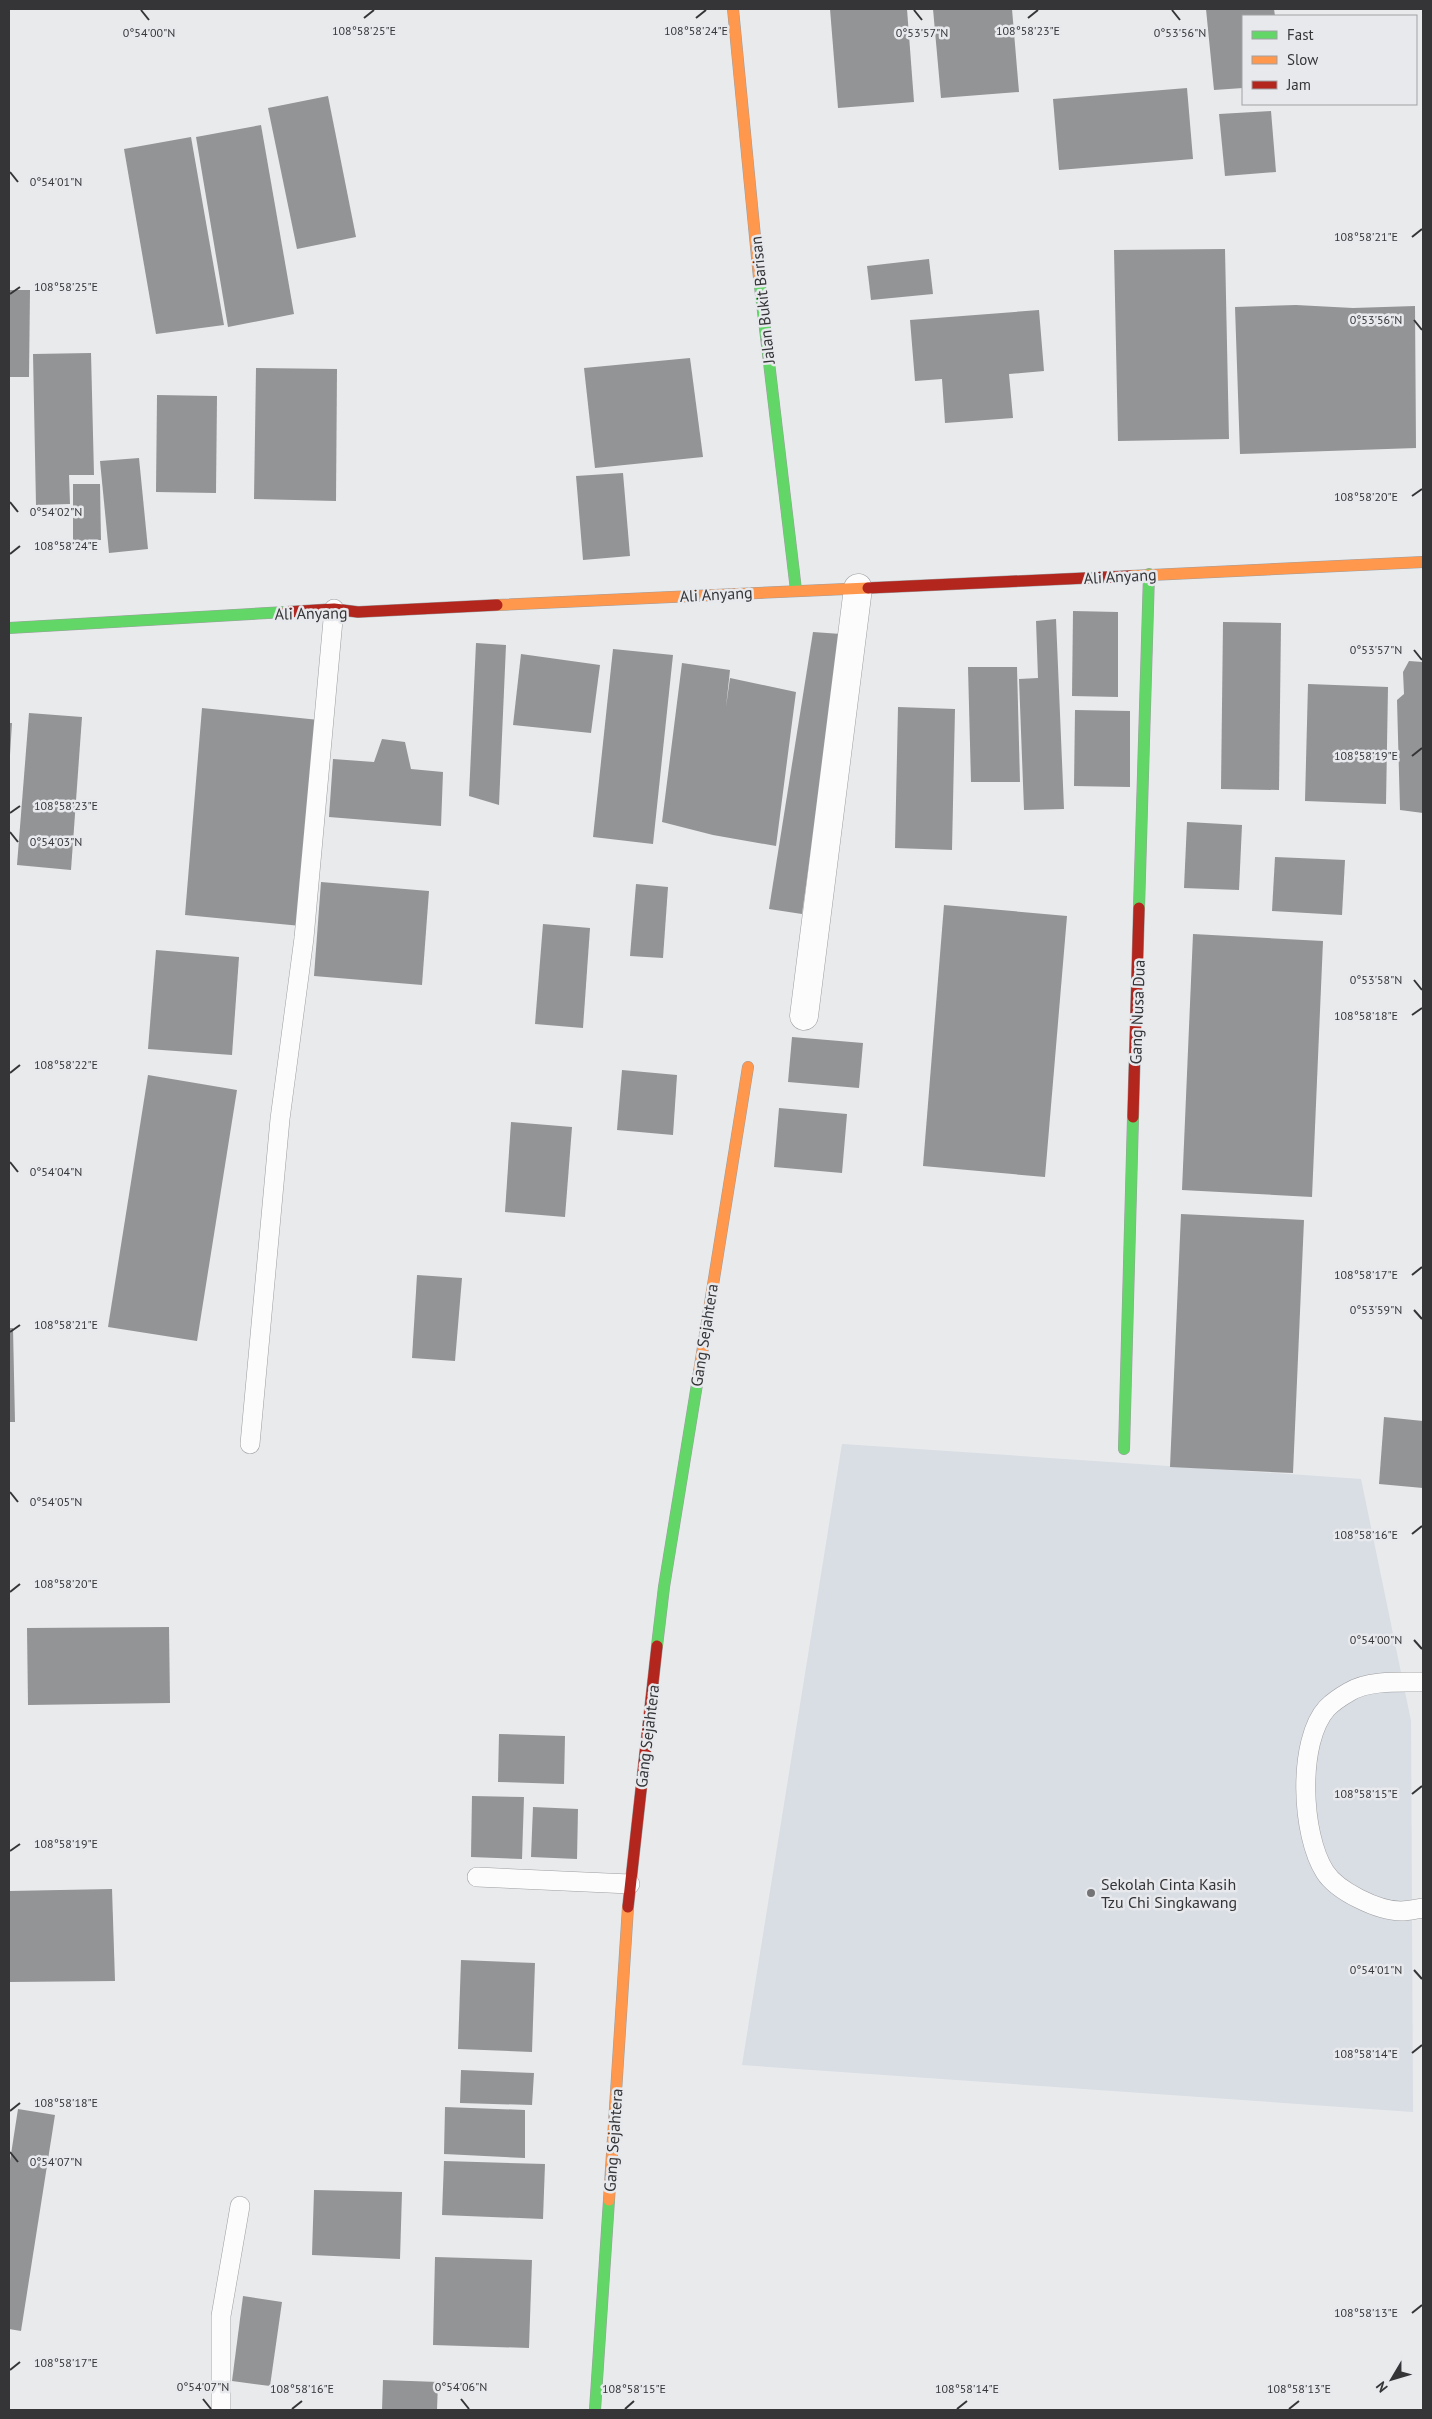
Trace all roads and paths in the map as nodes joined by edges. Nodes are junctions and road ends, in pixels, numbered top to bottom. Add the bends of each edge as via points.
1 (733, 9) edge
2 (1423, 562) edge
3 (1149, 574) junction
4 (858, 588) junction
5 (796, 590) junction
6 (334, 609) junction
7 (9, 628) edge
8 (804, 1016) dead end
9 (748, 1067) dead end
10 (250, 1444) dead end
11 (1124, 1449) dead end
12 (1423, 1682) edge
13 (477, 1877) dead end
14 (630, 1884) junction
15 (1423, 1908) edge
16 (240, 2206) dead end
17 (221, 2410) edge
18 (595, 2410) edge

1 - 5 street, Jalan Bukit Barisan via 762,311
2 - 3 street, Ali Anyang
3 - 4 street, Ali Anyang
3 - 11 street, Gang Nusa Dua
4 - 5 street, Ali Anyang
4 - 8 street
5 - 6 street, Ali Anyang via 358,612
6 - 7 street, Ali Anyang
6 - 10 lane via 304,938 280,1119
9 - 14 street, Gang Sejahtera via 664,1587
12 - 15 lane via 1384,1682 1350,1691 1327,1708 1313,1735 1306,1767 1305,1806 1314,1845 1325,1872 1341,1888 1367,1902 1400,1911
13 - 14 lane
14 - 18 street, Gang Sejahtera
16 - 17 lane via 221,2316

